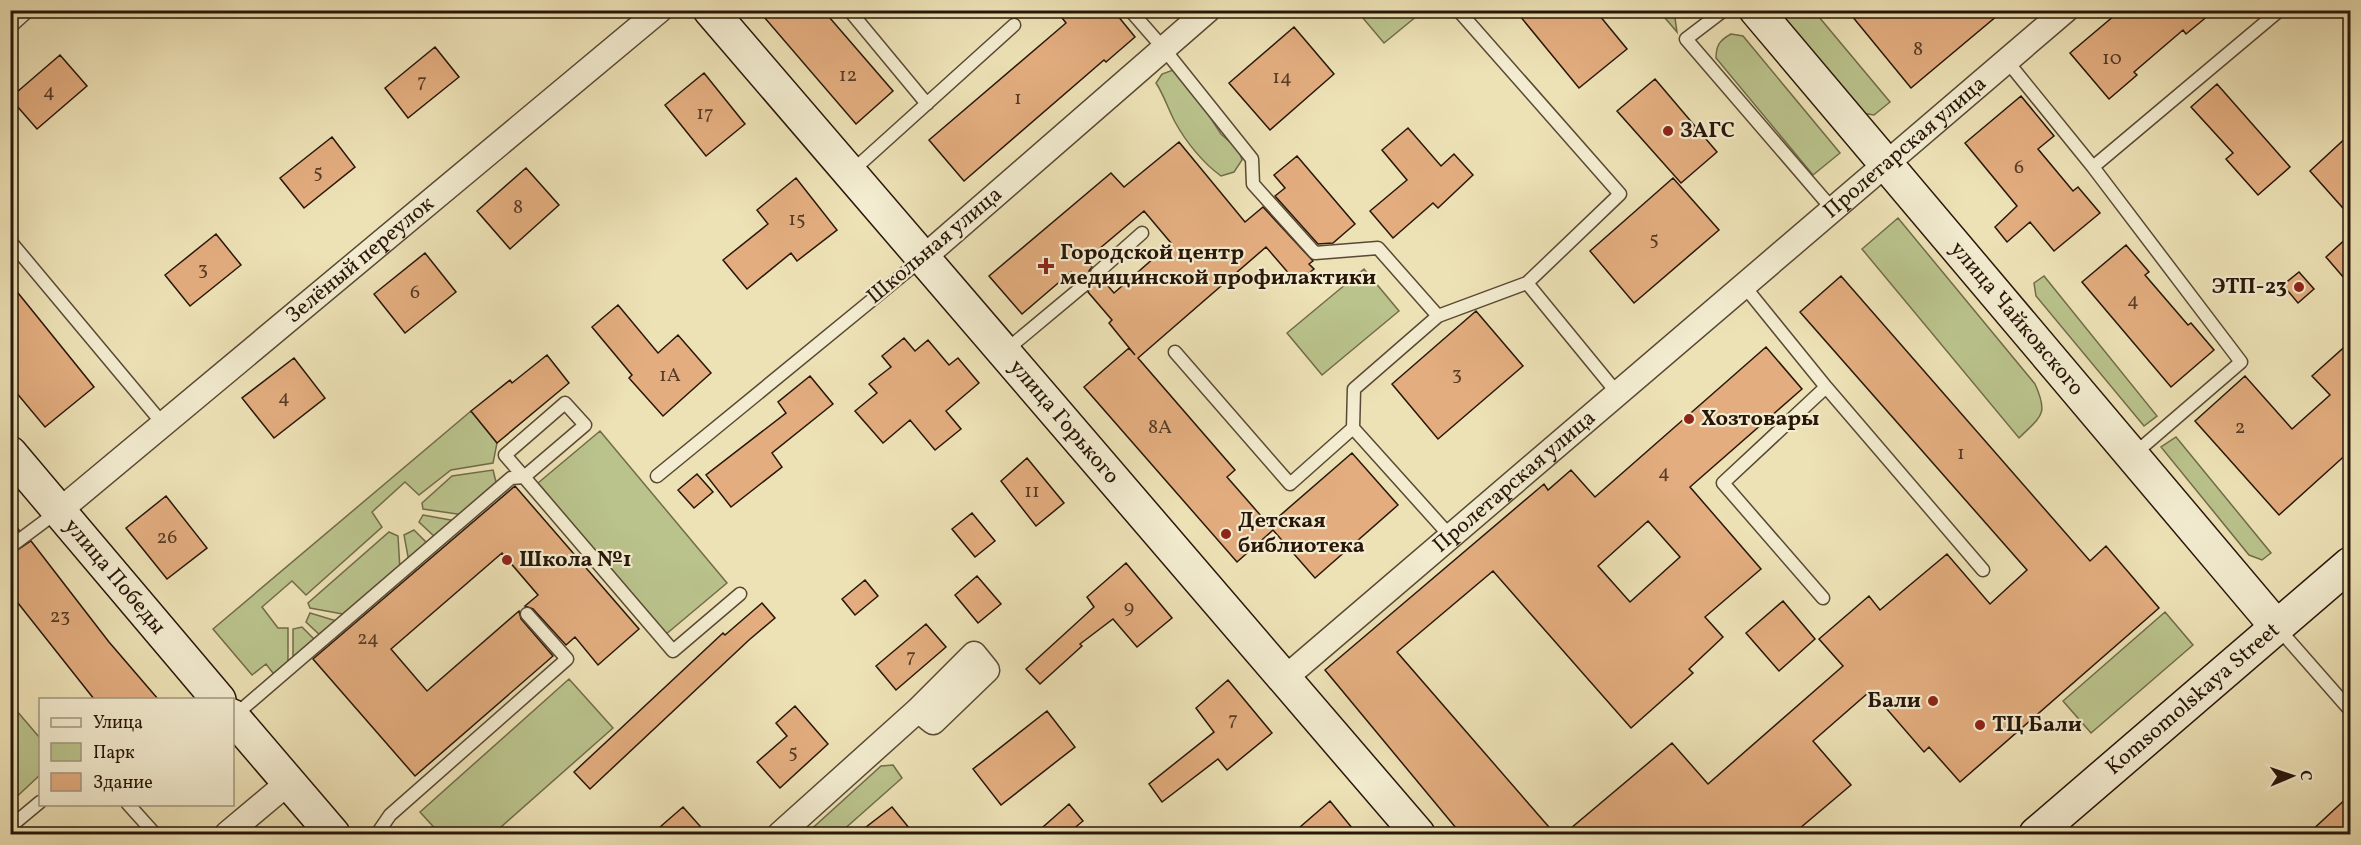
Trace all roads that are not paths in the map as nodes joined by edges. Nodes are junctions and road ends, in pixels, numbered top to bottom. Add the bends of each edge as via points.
1 (20, 10) edge
2 (660, 10) edge
3 (710, 10) edge
4 (849, 10) edge
5 (1130, 10) edge
6 (1208, 10) edge
7 (1458, 10) edge
8 (1724, 10) edge
9 (1756, 10) edge
10 (2066, 10) edge
11 (2280, 10) edge
12 (10, 19) edge
13 (1014, 26) dead end
14 (1164, 49) junction
15 (2007, 60) junction
16 (927, 104) junction
17 (1885, 164) junction
18 (2093, 167) junction
19 (850, 173) junction
20 (1834, 211) junction
21 (1142, 233) dead end
22 (10, 241) edge
23 (923, 258) junction
24 (1097, 273) dead end
25 (1527, 283) junction
26 (1083, 286) dead end
27 (1745, 287) junction
28 (1438, 316) junction
29 (1004, 352) junction
30 (1175, 352) dead end
31 (1826, 387) junction
32 (1618, 394) junction
33 (163, 424) junction
34 (1353, 428) junction
35 (10, 453) edge
36 (2132, 456) junction
37 (657, 476) dead end
38 (524, 477) junction
39 (59, 511) junction
40 (1451, 537) junction
41 (10, 547) edge
42 (2350, 564) edge
43 (1983, 570) dead end
44 (740, 594) dead end
45 (1823, 597) dead end
46 (527, 614) dead end
47 (2277, 627) junction
48 (1285, 678) junction
49 (217, 698) edge
50 (2348, 703) edge
51 (234, 706) edge
52 (918, 710) dead end
53 (234, 718) edge
54 (289, 782) junction
55 (39, 803) edge
56 (130, 806) edge
57 (10, 827) edge
58 (155, 834) edge
59 (227, 834) edge
60 (333, 834) edge
61 (376, 834) edge
62 (780, 834) edge
63 (1418, 834) edge
64 (2036, 834) edge

1 - 12 street
2 - 33 street, Зелёный переулок
3 - 19 street, улица Горького
4 - 16 lane
5 - 14 lane
6 - 14 street, Школьная улица
7 - 25 lane via 1620,194
8 - 20 lane via 1686,39
9 - 17 street, улица Чайковского
10 - 15 street, Пролетарская улица
11 - 18 lane
13 - 16 lane
14 - 23 street, Школьная улица
14 - 28 lane via 1252,159 1254,184 1315,253 1378,248
15 - 17 street, Пролетарская улица
15 - 18 lane
16 - 19 lane
17 - 20 street, Пролетарская улица
17 - 36 street, улица Чайковского
18 - 36 lane via 2241,362
19 - 23 street, улица Горького
20 - 27 street, Пролетарская улица
21 - 24 lane
22 - 33 lane
23 - 29 street, улица Горького
23 - 37 lane, Школьная улица
25 - 28 lane
25 - 32 lane
26 - 29 lane
27 - 31 lane
27 - 32 street, Пролетарская улица
28 - 34 lane via 1354,389
29 - 48 street, улица Горького
30 - 34 lane via 1290,484
31 - 43 lane
31 - 45 lane via 1723,483
32 - 40 street, Пролетарская улица
33 - 39 street, Зелёный переулок
34 - 40 lane
35 - 39 street, улица Победы
36 - 47 street, улица Чайковского
38 - 38 lane via 585,425 566,403 505,455
38 - 44 lane via 673,651
38 - 51 lane via 511,478
39 - 41 lane
39 - 49 street, улица Победы
40 - 48 street, Пролетарская улица
42 - 47 street, Komsomolskaya Street
46 - 61 lane via 567,659 390,815
47 - 50 lane
47 - 64 street, Komsomolskaya Street
48 - 63 street, улица Горького
52 - 62 street
53 - 54 street, улица Победы
54 - 59 street
54 - 60 street, улица Победы
55 - 57 lane
56 - 58 lane

